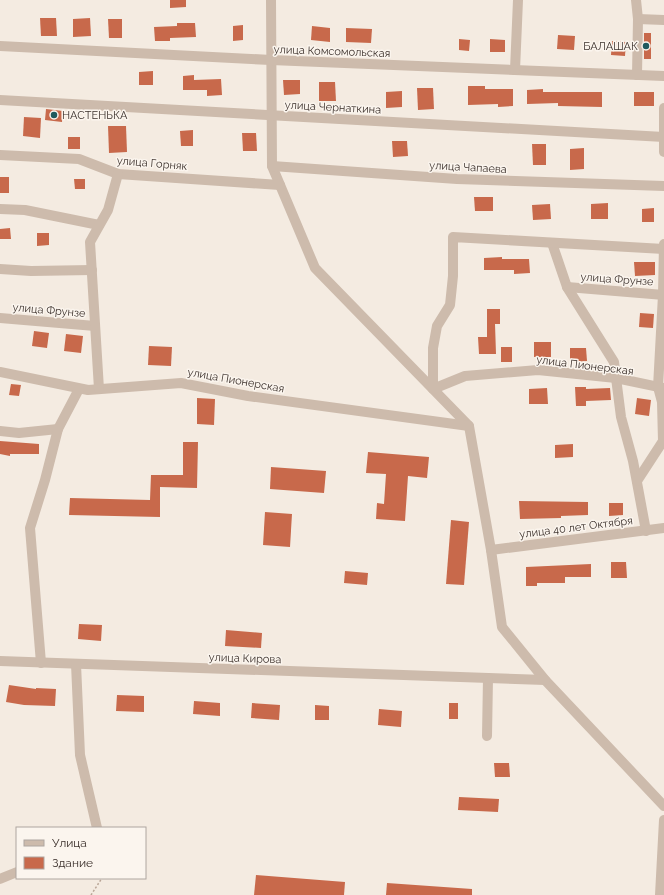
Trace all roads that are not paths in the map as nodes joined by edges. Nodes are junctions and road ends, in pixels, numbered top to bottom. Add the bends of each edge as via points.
1 (271, 0) edge
2 (518, 0) edge
3 (636, 0) edge
4 (638, 19) junction
5 (664, 20) edge
6 (0, 46) edge
7 (271, 60) junction
8 (515, 70) junction
9 (637, 75) junction
10 (664, 76) edge
11 (0, 100) edge
12 (664, 108) edge
13 (272, 116) junction
14 (663, 137) edge
15 (664, 152) edge
16 (0, 155) edge
17 (272, 166) junction
18 (118, 174) junction
19 (280, 185) junction
20 (664, 186) edge
21 (0, 209) edge
22 (99, 225) junction
23 (552, 243) junction
24 (664, 244) edge
25 (664, 249) edge
26 (0, 269) edge
27 (92, 270) junction
28 (567, 287) junction
29 (664, 294) edge
30 (0, 318) edge
31 (95, 326) junction
32 (662, 343) edge
33 (0, 372) edge
34 (616, 378) junction
35 (661, 388) edge
36 (79, 389) junction
37 (433, 389) junction
38 (99, 390) junction
39 (469, 426) junction
40 (58, 429) junction
41 (0, 431) edge
42 (664, 441) edge
43 (637, 481) junction
44 (664, 528) edge
45 (646, 531) junction
46 (492, 550) junction
47 (0, 661) edge
48 (40, 663) junction
49 (76, 664) junction
50 (488, 678) junction
51 (545, 680) junction
52 (487, 736) dead end
53 (664, 806) edge
54 (664, 820) edge
55 (97, 827) edge
56 (16, 872) edge
57 (0, 879) edge
58 (660, 895) edge

1 - 7 street
2 - 8 street
3 - 4 street
4 - 5 street
4 - 9 street
6 - 7 street, улица Комсомольская
7 - 8 street, улица Комсомольская
7 - 13 street
8 - 9 street, улица Комсомольская
9 - 10 street, улица Комсомольская
11 - 13 street, улица Чернаткина
12 - 14 street
13 - 14 street, улица Чернаткина
13 - 17 street
14 - 15 street
16 - 18 street, улица Горняк via 79,159
17 - 19 street
17 - 20 street, улица Чапаева via 457,179
18 - 19 street, улица Горняк
18 - 22 street via 108,210
19 - 37 street via 315,268
21 - 22 street via 25,210
22 - 27 street via 90,242
23 - 25 street
23 - 28 street
23 - 37 street via 453,237 450,305 437,326 433,348
24 - 25 street
25 - 29 street
26 - 27 street
27 - 31 street
28 - 29 street, улица Фрунзе
28 - 34 street via 614,362
29 - 32 street
30 - 31 street, улица Фрунзе
31 - 38 street
32 - 35 street
33 - 36 street, улица Пионерская
34 - 35 street, улица Пионерская
34 - 37 street, улица Пионерская via 538,370 465,376
34 - 43 street via 621,417
35 - 42 street
36 - 38 street, улица Пионерская
36 - 40 street
37 - 39 street
38 - 39 street, улица Пионерская via 181,383 248,396
39 - 46 street
40 - 41 street via 19,433
40 - 48 street via 46,480 30,528
42 - 43 street
43 - 45 street
44 - 45 street, улица 40 лет Октября
45 - 46 street, улица 40 лет Октября
46 - 51 street via 502,627
47 - 48 street, улица Кирова
48 - 49 street, улица Кирова
49 - 50 street, улица Кирова
49 - 55 street via 80,755
50 - 51 street, улица Кирова
50 - 52 street
51 - 53 street
54 - 58 street
56 - 57 street

